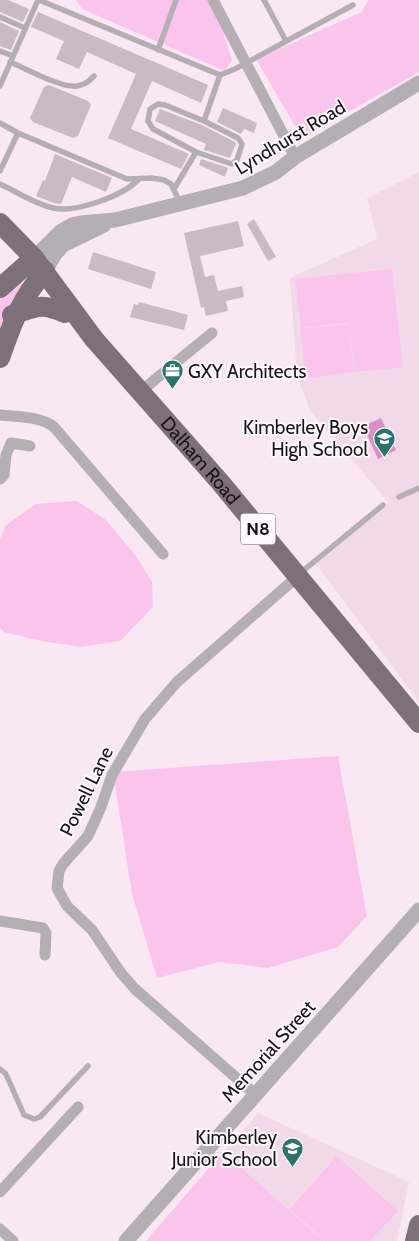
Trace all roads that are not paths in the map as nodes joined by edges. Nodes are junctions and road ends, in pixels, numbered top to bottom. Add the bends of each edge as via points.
1 (38, 0) edge
2 (176, 0) edge
3 (213, 0) edge
4 (264, 0) edge
5 (353, 5) dead end
6 (0, 17) edge
7 (25, 28) junction
8 (286, 41) junction
9 (158, 50) junction
10 (0, 51) edge
11 (11, 59) junction
12 (246, 61) junction
13 (220, 75) junction
14 (94, 76) dead end
15 (0, 83) edge
16 (419, 83) edge
17 (204, 121) junction
18 (0, 124) edge
19 (18, 133) junction
20 (196, 152) junction
21 (295, 157) junction
22 (0, 171) edge
23 (139, 179) junction
24 (0, 184) edge
25 (174, 189) junction
26 (181, 205) junction
27 (0, 223) edge
28 (0, 242) edge
29 (35, 270) junction
30 (0, 288) edge
31 (65, 312) junction
32 (8, 315) edge
33 (212, 333) dead end
34 (94, 338) junction
35 (0, 358) edge
36 (141, 391) junction
37 (0, 415) edge
38 (30, 446) dead end
39 (0, 479) edge
40 (419, 488) edge
41 (399, 498) dead end
42 (383, 505) dead end
43 (163, 554) dead end
44 (298, 576) junction
45 (419, 723) edge
46 (419, 910) edge
47 (0, 921) edge
48 (45, 955) dead end
49 (88, 1066) dead end
50 (0, 1069) edge
51 (256, 1094) junction
52 (78, 1106) dead end
53 (0, 1192) edge
54 (419, 1225) edge
55 (0, 1229) edge
56 (13, 1241) edge
57 (126, 1241) edge
58 (415, 1241) edge

1 - 7 lane
1 - 9 lane
2 - 9 lane
3 - 12 street
4 - 8 lane
5 - 8 lane
6 - 7 lane
7 - 11 lane
8 - 12 lane
9 - 13 lane
10 - 11 lane
11 - 14 lane via 67,86 81,86
11 - 15 lane
12 - 13 lane
12 - 21 street
13 - 17 lane
16 - 21 street, Lyndhurst Road
17 - 20 lane via 238,138 242,144 237,160 232,164
17 - 20 lane via 165,105 158,104 150,109 148,117 152,129
18 - 19 lane
19 - 22 lane
19 - 23 lane via 127,179
20 - 25 lane
21 - 26 street, Lyndhurst Road via 276,172 244,188
23 - 24 lane via 108,199 62,209 42,204
23 - 25 lane via 164,180
25 - 26 lane
26 - 29 street, Lyndhurst Road via 115,220 72,225 60,232
27 - 29 highway, N8
28 - 29 highway, N8
29 - 30 highway
29 - 31 highway, Dalham Road / N8
29 - 32 highway
29 - 34 highway, Dalham Road / N8
31 - 32 highway via 38,306
31 - 34 highway, Dalham Road / N8
32 - 35 highway
33 - 36 street
34 - 36 highway, Dalham Road / N8
36 - 44 highway, Dalham Road / N8
37 - 43 street via 37,420 54,427
38 - 39 street via 11,443 4,475
40 - 41 lane
42 - 44 lane
44 - 45 highway, Dalham Road / N8
44 - 51 street, Powell Lane via 177,682 150,713 116,766 88,836 59,871 57,880 67,906 92,930 135,989
46 - 51 street, Memorial Street
47 - 48 street via 44,928
49 - 50 lane via 40,1117 34,1119 24,1115 6,1074
51 - 57 street, Memorial Street
52 - 53 street
54 - 58 highway
55 - 56 street

